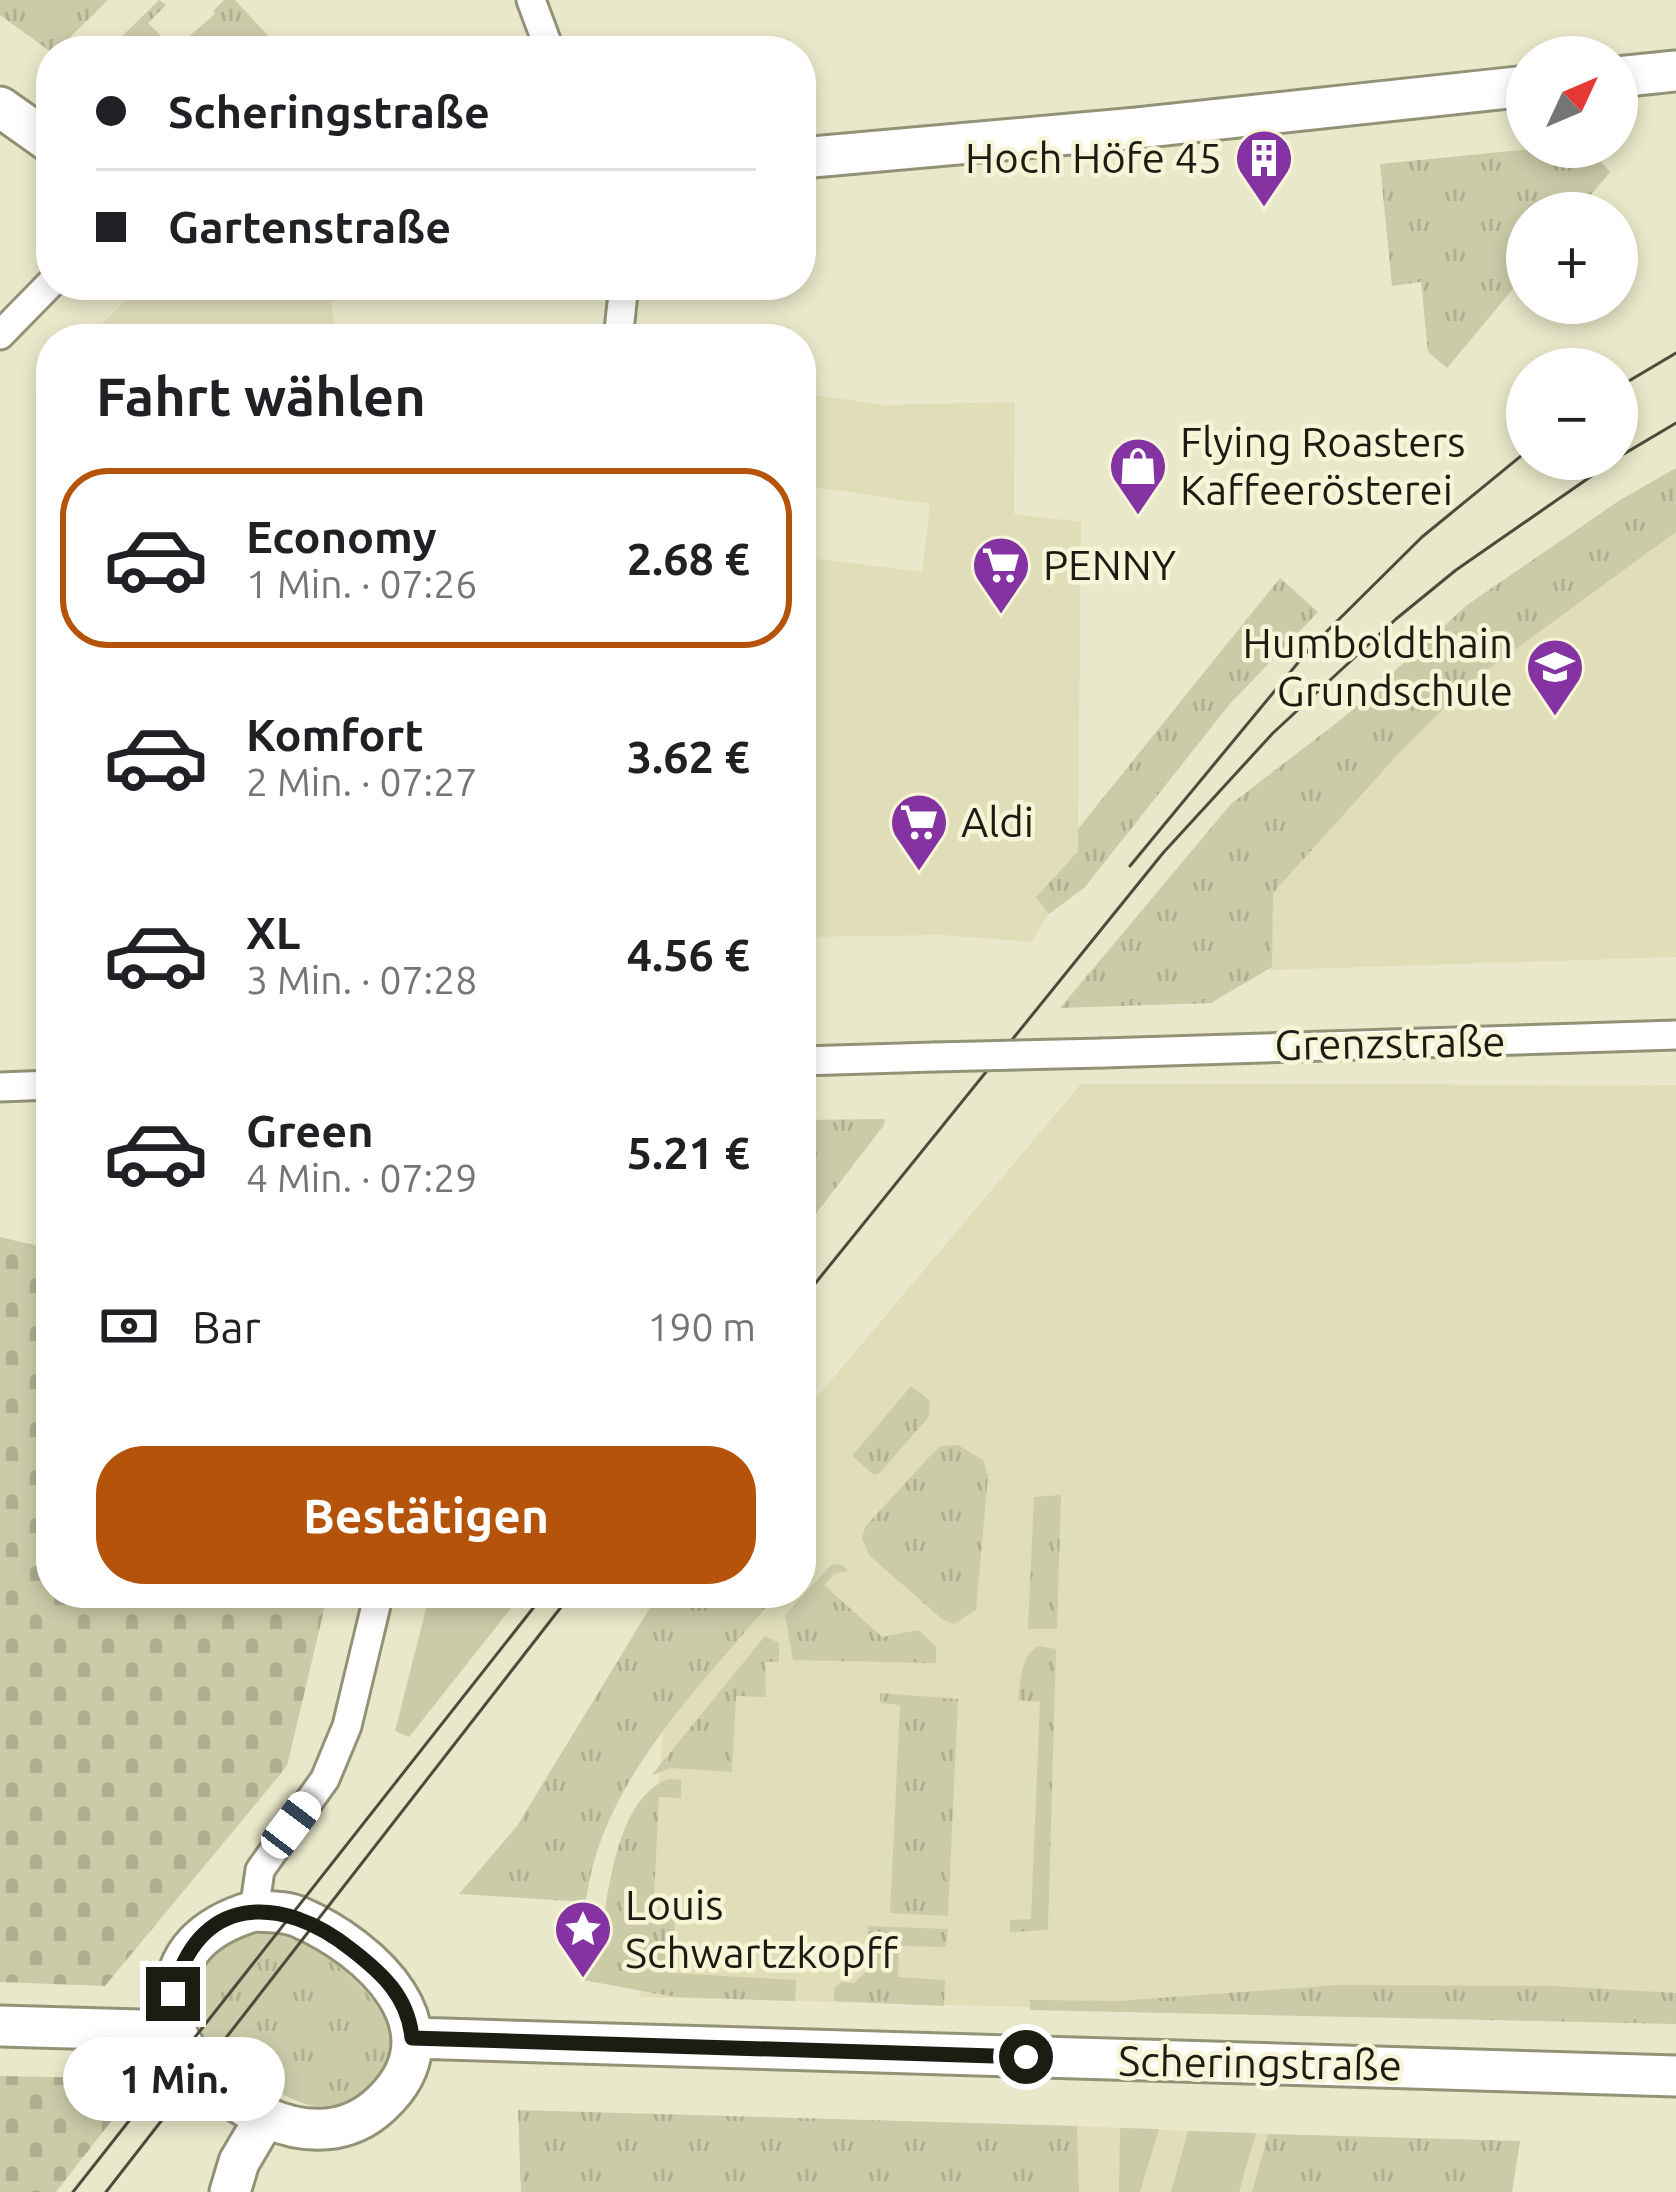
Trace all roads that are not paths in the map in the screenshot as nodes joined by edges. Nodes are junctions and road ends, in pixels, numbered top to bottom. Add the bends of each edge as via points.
1 (532, 0) edge
2 (545, 36) edge
3 (1676, 71) edge
4 (1638, 75) edge
5 (1506, 88) edge
6 (0, 106) edge
7 (36, 132) edge
8 (816, 157) edge
9 (36, 298) edge
10 (0, 334) edge
11 (1676, 1035) edge
12 (816, 1061) edge
13 (36, 1086) edge
14 (0, 1087) edge
15 (375, 1608) edge
16 (254, 1911) junction
17 (0, 2026) edge
18 (175, 2031) junction
19 (412, 2038) junction
20 (1676, 2076) edge
21 (266, 2118) junction
22 (230, 2192) edge

1 - 2 street
3 - 4 street
5 - 8 street
6 - 7 street
9 - 10 street
11 - 12 street, Grenzstraße, bridge
13 - 14 street
15 - 16 street via 325,1779 260,1870
16 - 18 street via 211,1927 181,1961
16 - 19 street via 296,1915 376,1968 410,2013
17 - 18 street
18 - 21 street via 216,2081
19 - 20 street, Scheringstraße
19 - 21 street via 395,2089 360,2121 301,2131
21 - 22 street

